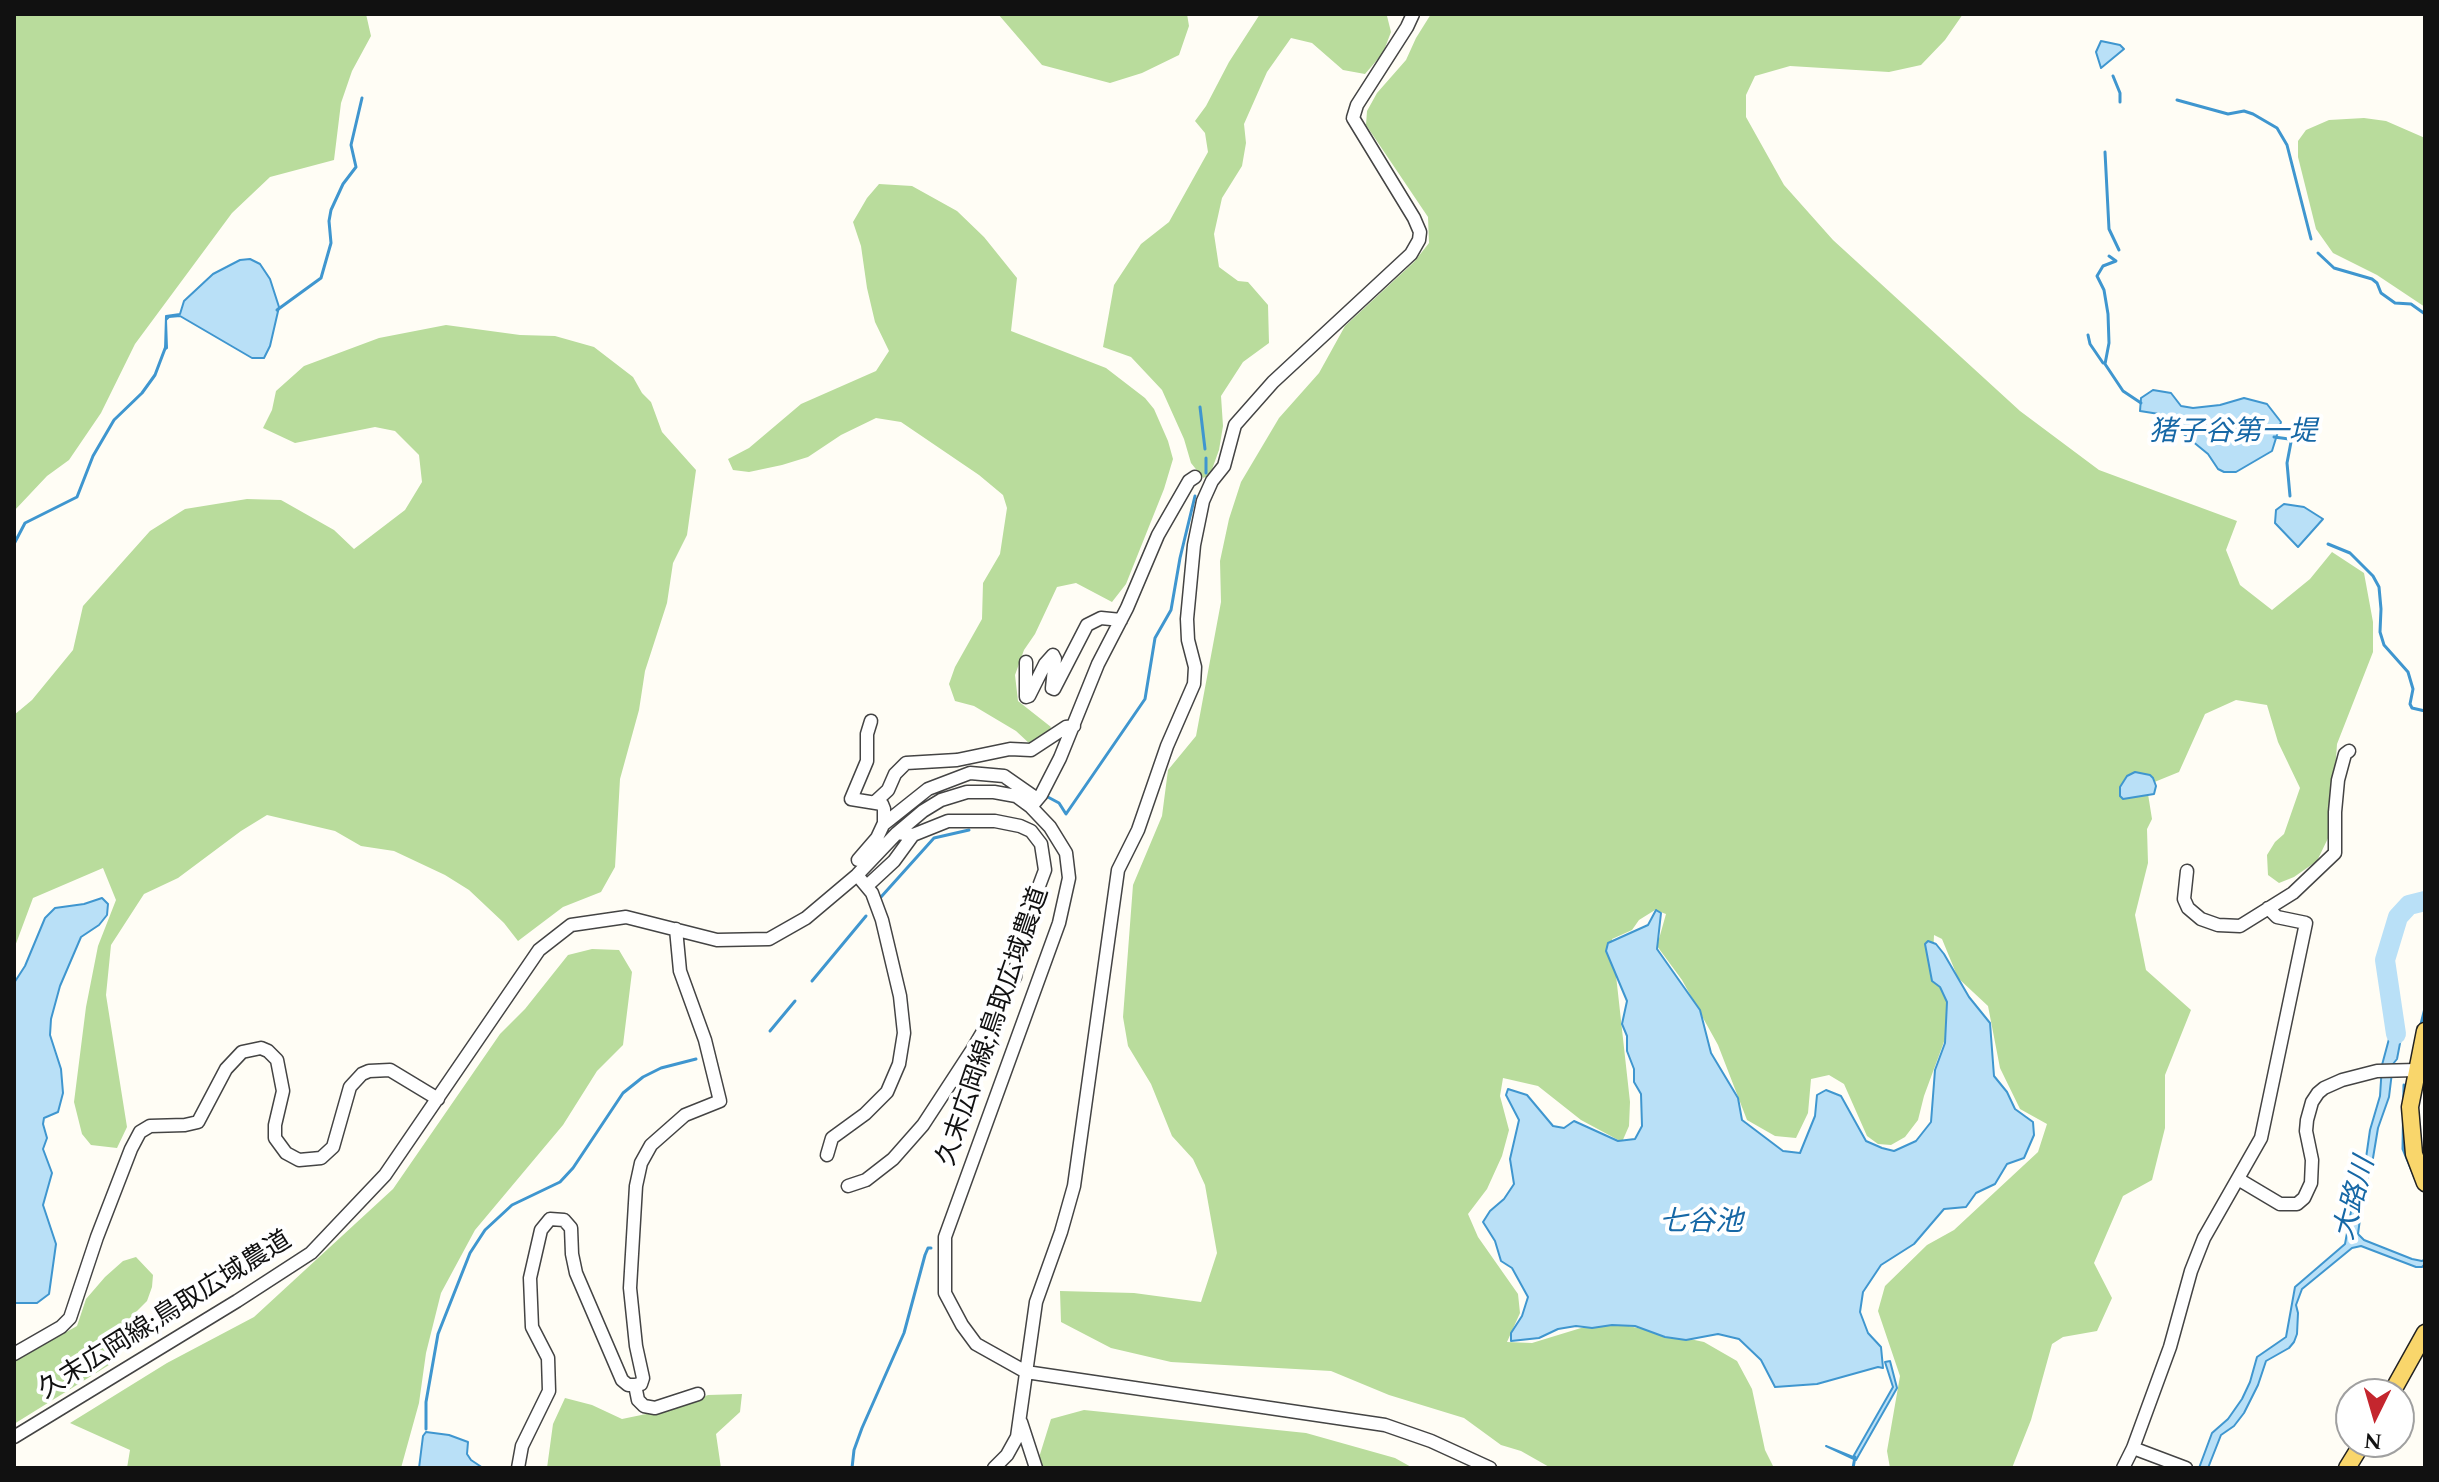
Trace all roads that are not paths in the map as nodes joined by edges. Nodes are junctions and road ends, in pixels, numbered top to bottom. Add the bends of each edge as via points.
1 (1413, 14) edge
2 (1195, 477) dead end
3 (1121, 620) junction
4 (1026, 662) dead end
5 (871, 721) dead end
6 (1074, 726) junction
7 (2349, 751) dead end
8 (875, 802) junction
9 (1034, 803) junction
10 (884, 824) junction
11 (897, 833) junction
12 (913, 835) junction
13 (858, 860) dead end
14 (2187, 871) dead end
15 (857, 875) junction
16 (867, 886) junction
17 (2268, 908) junction
18 (676, 929) junction
19 (2425, 1031) edge
20 (2418, 1073) edge
21 (438, 1099) junction
22 (827, 1155) dead end
23 (2238, 1179) junction
24 (2425, 1183) edge
25 (848, 1186) dead end
26 (2425, 1333) edge
27 (14, 1354) edge
28 (1026, 1372) junction
29 (2400, 1378) edge
30 (635, 1385) junction
31 (698, 1394) dead end
32 (1020, 1419) junction
33 (14, 1437) edge
34 (2133, 1448) junction
35 (518, 1468) edge
36 (994, 1468) edge
37 (1036, 1468) edge
38 (1490, 1468) edge
39 (2123, 1468) edge
40 (2186, 1468) edge

1 - 28 street via 1353,118 1418,224 1416,247 1273,382 1235,425 1224,466 1203,501 1187,619 1194,684 1118,870 1077,1166 1036,1302
2 - 3 street via 1158,535
3 - 4 street via 1101,618 1087,625 1054,689 1053,655 1026,697
3 - 6 street
5 - 8 street via 867,761 851,799
6 - 8 street via 1031,750 906,763
6 - 9 street
7 - 17 street via 2338,780 2335,853 2293,893
8 - 10 street via 884,809
9 - 10 street via 1004,776 970,773 928,789
9 - 11 street, 久末広岡線;鳥取広域農道 via 994,792 967,792 941,800
9 - 28 street, 久末広岡線;鳥取広域農道 via 1066,853 1069,878 1059,923 945,1237 944,1271 945,1293 976,1344
10 - 13 street
11 - 12 street
11 - 15 street, 久末広岡線;鳥取広域農道
12 - 16 street
12 - 25 street via 948,821 1020,826 1041,844 1045,870 1020,937 1015,977 972,1050 923,1125 893,1159 866,1180
14 - 17 street via 2184,899 2201,919 2240,926
15 - 16 street
15 - 18 street, 久末広岡線;鳥取広域農道 via 806,918 769,939 717,940
16 - 22 street via 890,946 904,1033 887,1092 832,1138
17 - 23 street via 2277,917 2304,921 2306,929 2261,1138
18 - 21 street, 久末広岡線;鳥取広域農道 via 626,917 571,925 539,950
18 - 30 street via 680,971 720,1101 685,1115 651,1145 641,1163 630,1288 643,1378
19 - 20 main road
20 - 23 street via 2377,1071 2318,1093 2306,1131 2311,1183 2297,1204 2280,1204
20 - 24 main road via 2411,1131
21 - 27 street via 390,1070 362,1074 350,1087 333,1147 321,1158 299,1160 275,1138 283,1091 277,1060 261,1048 242,1052 230,1062 198,1122 150,1126 137,1136 70,1318
21 - 33 street, 久末広岡線;鳥取広域農道 via 385,1175 311,1253
23 - 34 street via 2191,1271
26 - 29 main road
28 - 32 street
28 - 38 street, 久末広岡線;鳥取広域農道 via 1385,1425
30 - 31 street via 638,1400 655,1408
30 - 35 street via 622,1380 576,1273 571,1228 564,1220 550,1219 541,1230 530,1278 532,1327 548,1358 549,1391 522,1446
32 - 36 street via 1014,1445
32 - 37 street
34 - 39 street
34 - 40 street

